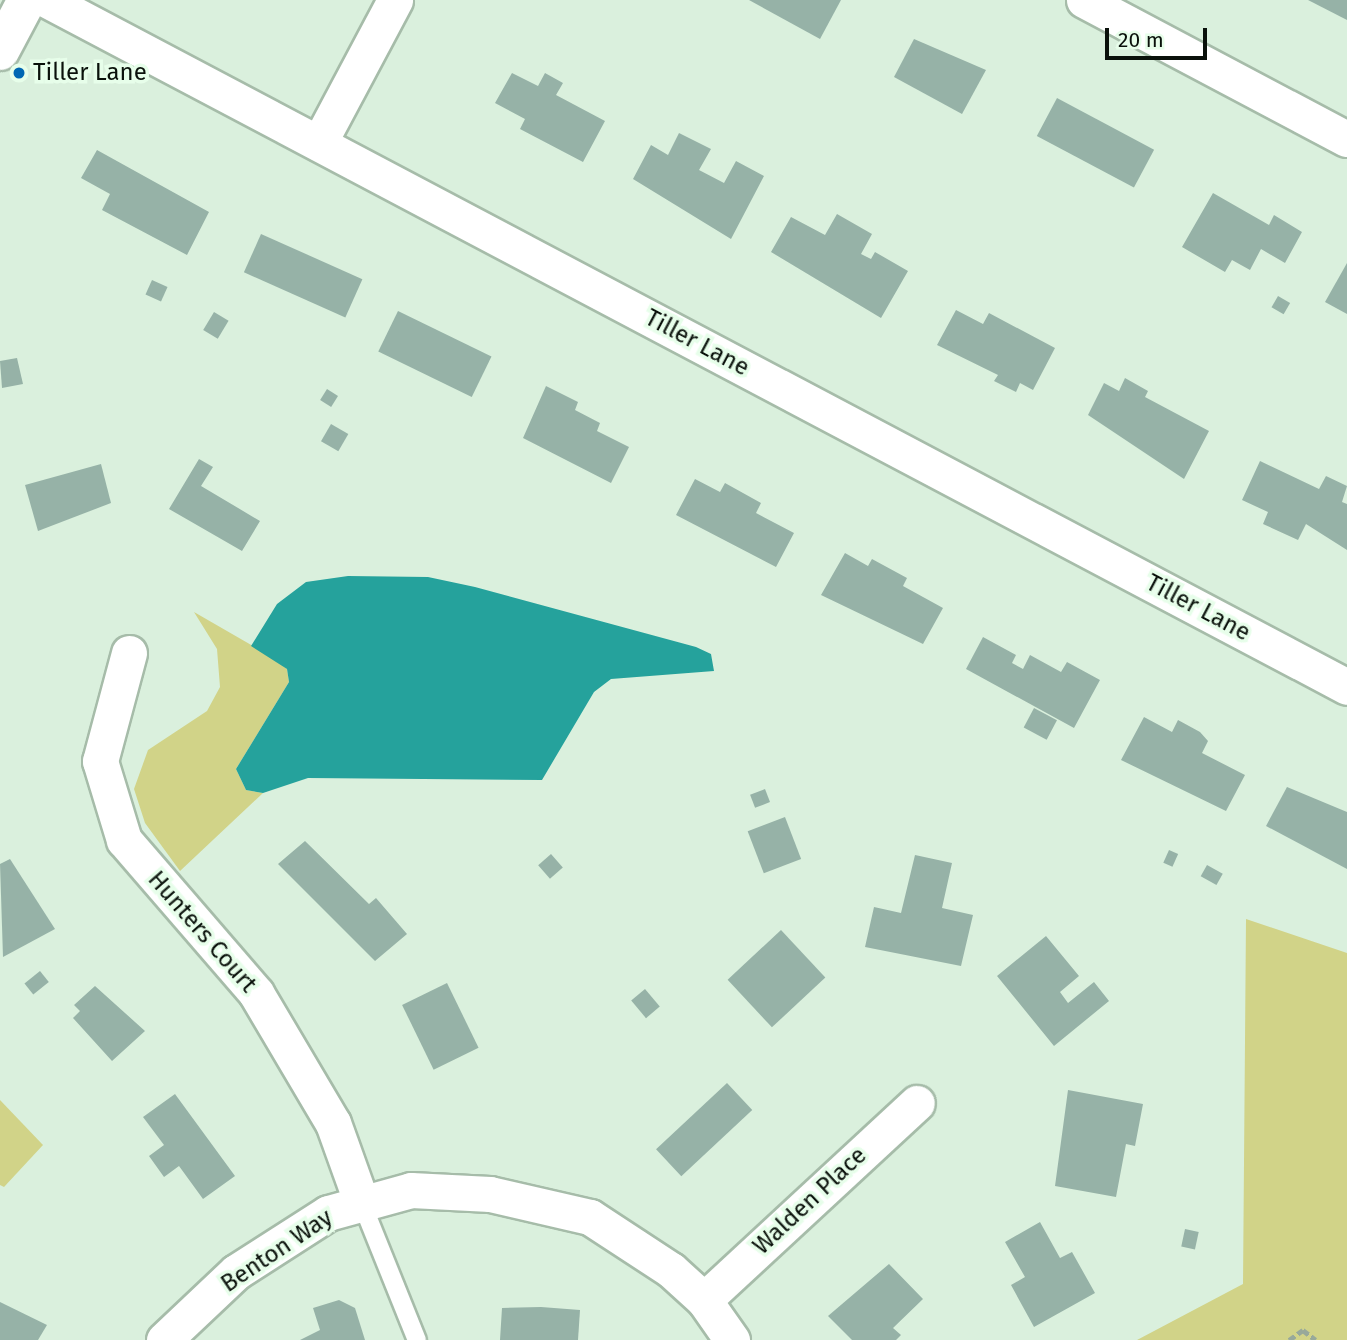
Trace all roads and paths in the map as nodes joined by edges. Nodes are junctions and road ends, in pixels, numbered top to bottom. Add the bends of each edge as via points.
1 (27, 0) edge
2 (47, 0) edge
3 (395, 0) edge
4 (1084, 0) edge
5 (0, 51) edge
6 (1347, 139) edge
7 (319, 143) junction
8 (129, 653) dead end
9 (1347, 687) edge
10 (916, 1103) dead end
11 (361, 1201) junction
12 (704, 1300) junction
13 (164, 1340) edge
14 (417, 1340) edge
15 (732, 1340) edge
16 (1289, 1340) edge
17 (1316, 1340) edge

1 - 5 main road
2 - 7 street, Tiller Lane
3 - 7 street
4 - 6 street
7 - 9 street, Tiller Lane
8 - 11 street, Hunters Court via 100,761 124,841 256,993 333,1123
10 - 12 street, Walden Place
11 - 12 street, Benton Way via 411,1190 490,1195 590,1217
11 - 13 street, Benton Way via 328,1213 236,1272
11 - 14 lane
12 - 15 street, Benton Way
16 - 17 path via 1303,1330

